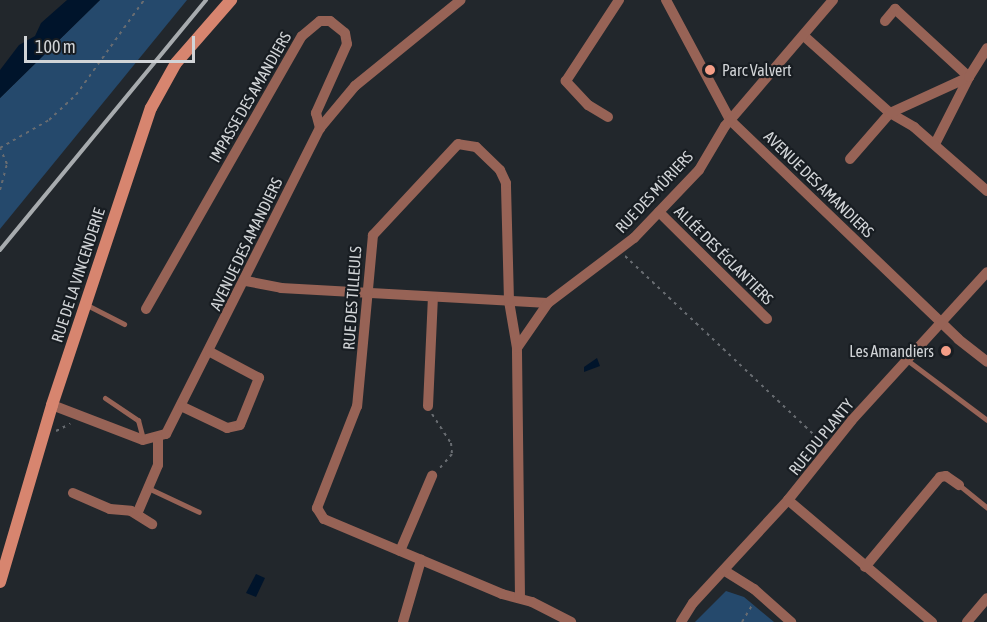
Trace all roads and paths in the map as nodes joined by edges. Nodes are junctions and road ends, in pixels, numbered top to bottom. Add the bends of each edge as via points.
1 (144, 0) edge
2 (231, 0) edge
3 (461, 0) edge
4 (619, 0) edge
5 (666, 0) edge
6 (833, 0) edge
7 (885, 21) dead end
8 (804, 36) junction
9 (987, 48) edge
10 (969, 77) junction
11 (890, 113) junction
12 (608, 117) dead end
13 (730, 120) junction
14 (320, 128) junction
15 (935, 144) junction
16 (0, 148) edge
17 (850, 159) dead end
18 (0, 190) edge
19 (987, 191) edge
20 (659, 212) junction
21 (619, 250) junction
22 (987, 272) edge
23 (246, 281) junction
24 (366, 293) junction
25 (433, 297) junction
26 (509, 301) junction
27 (548, 303) junction
28 (85, 304) junction
29 (146, 309) dead end
30 (767, 319) dead end
31 (942, 323) junction
32 (123, 324) dead end
33 (517, 348) junction
34 (210, 352) junction
35 (907, 360) junction
36 (987, 362) edge
37 (105, 398) dead end
38 (52, 405) junction
39 (428, 406) joint
40 (183, 407) junction
41 (987, 420) edge
42 (79, 423) dead end
43 (49, 435) dead end
44 (158, 439) junction
45 (143, 440) junction
46 (830, 449) junction
47 (432, 476) joint
48 (959, 485) joint
49 (148, 488) junction
50 (73, 493) dead end
51 (788, 500) junction
52 (987, 508) edge
53 (200, 512) dead end
54 (137, 514) junction
55 (152, 524) dead end
56 (400, 551) junction
57 (421, 560) junction
58 (865, 567) junction
59 (725, 572) junction
60 (0, 582) edge
61 (520, 598) junction
62 (987, 598) edge
63 (753, 604) dead end
64 (403, 622) edge
65 (571, 622) edge
66 (681, 622) edge
67 (742, 622) edge
68 (790, 622) edge
69 (932, 622) edge
70 (967, 622) edge

1 - 16 path via 76,95 49,120
2 - 28 main road, RUE DE LA VINCENDERIE via 176,63 160,90
3 - 14 street, AVENUE DES AMANDIERS via 355,86
4 - 12 street via 566,81 588,105
5 - 13 street, AVENUE DES AMANDIERS
6 - 8 street, RUE DES MÛRIERS
7 - 10 street via 895,9
8 - 11 street
8 - 13 street, RUE DES MÛRIERS
9 - 10 street
10 - 11 street
10 - 15 street
11 - 15 street
11 - 17 street
13 - 20 street, RUE DES MÛRIERS via 699,170
13 - 31 street, AVENUE DES AMANDIERS
14 - 23 street, AVENUE DES AMANDIERS
14 - 29 street, IMPASSE DES AMANDIERS via 316,113 347,44 345,33 330,21 320,21 302,36
15 - 19 street
16 - 18 path via 7,164
20 - 21 street, RUE DES MÛRIERS
20 - 30 street, ALLÉE DES ÉGLANTIERS
21 - 27 street, RUE DES MÛRIERS
21 - 46 path
22 - 31 street, RUE DU PLANTY
23 - 24 street via 281,288
23 - 34 street, AVENUE DES AMANDIERS
24 - 25 street
24 - 26 street, RUE DES TILLEULS via 373,235 458,144 469,143 500,170 506,183
24 - 56 street, RUE DES TILLEULS via 357,406 317,508 324,519
25 - 26 street
25 - 39 street
26 - 27 street
26 - 33 street, RUE DES TILLEULS
27 - 33 street, RUE DES MÛRIERS
28 - 32 lane
28 - 38 main road, RUE DE LA VINCENDERIE
31 - 35 street, RUE DU PLANTY
31 - 36 street, AVENUE DES AMANDIERS
33 - 61 street
34 - 40 street, AVENUE DES AMANDIERS
34 - 40 street via 259,378 240,424 227,428
35 - 41 lane
35 - 46 street, RUE DU PLANTY
37 - 45 lane via 138,420
38 - 45 street
38 - 60 main road, RUE DE LA VINCENDERIE
39 - 47 path via 451,443 452,454
40 - 44 street, AVENUE DES AMANDIERS via 172,428
42 - 43 path
44 - 45 street
44 - 49 street via 158,465
46 - 51 street, RUE DU PLANTY
47 - 56 street
48 - 52 lane
48 - 58 street via 946,476 940,477
49 - 53 lane
49 - 54 street
50 - 54 street via 110,509
51 - 58 street
51 - 59 street, RUE DU PLANTY
54 - 55 street
56 - 57 street, RUE DES TILLEULS
57 - 61 street, RUE DES TILLEULS
57 - 64 street
58 - 69 street
59 - 66 street, RUE DU PLANTY
59 - 68 street via 754,589
61 - 65 street, RUE DES TILLEULS
62 - 70 street
63 - 67 path

